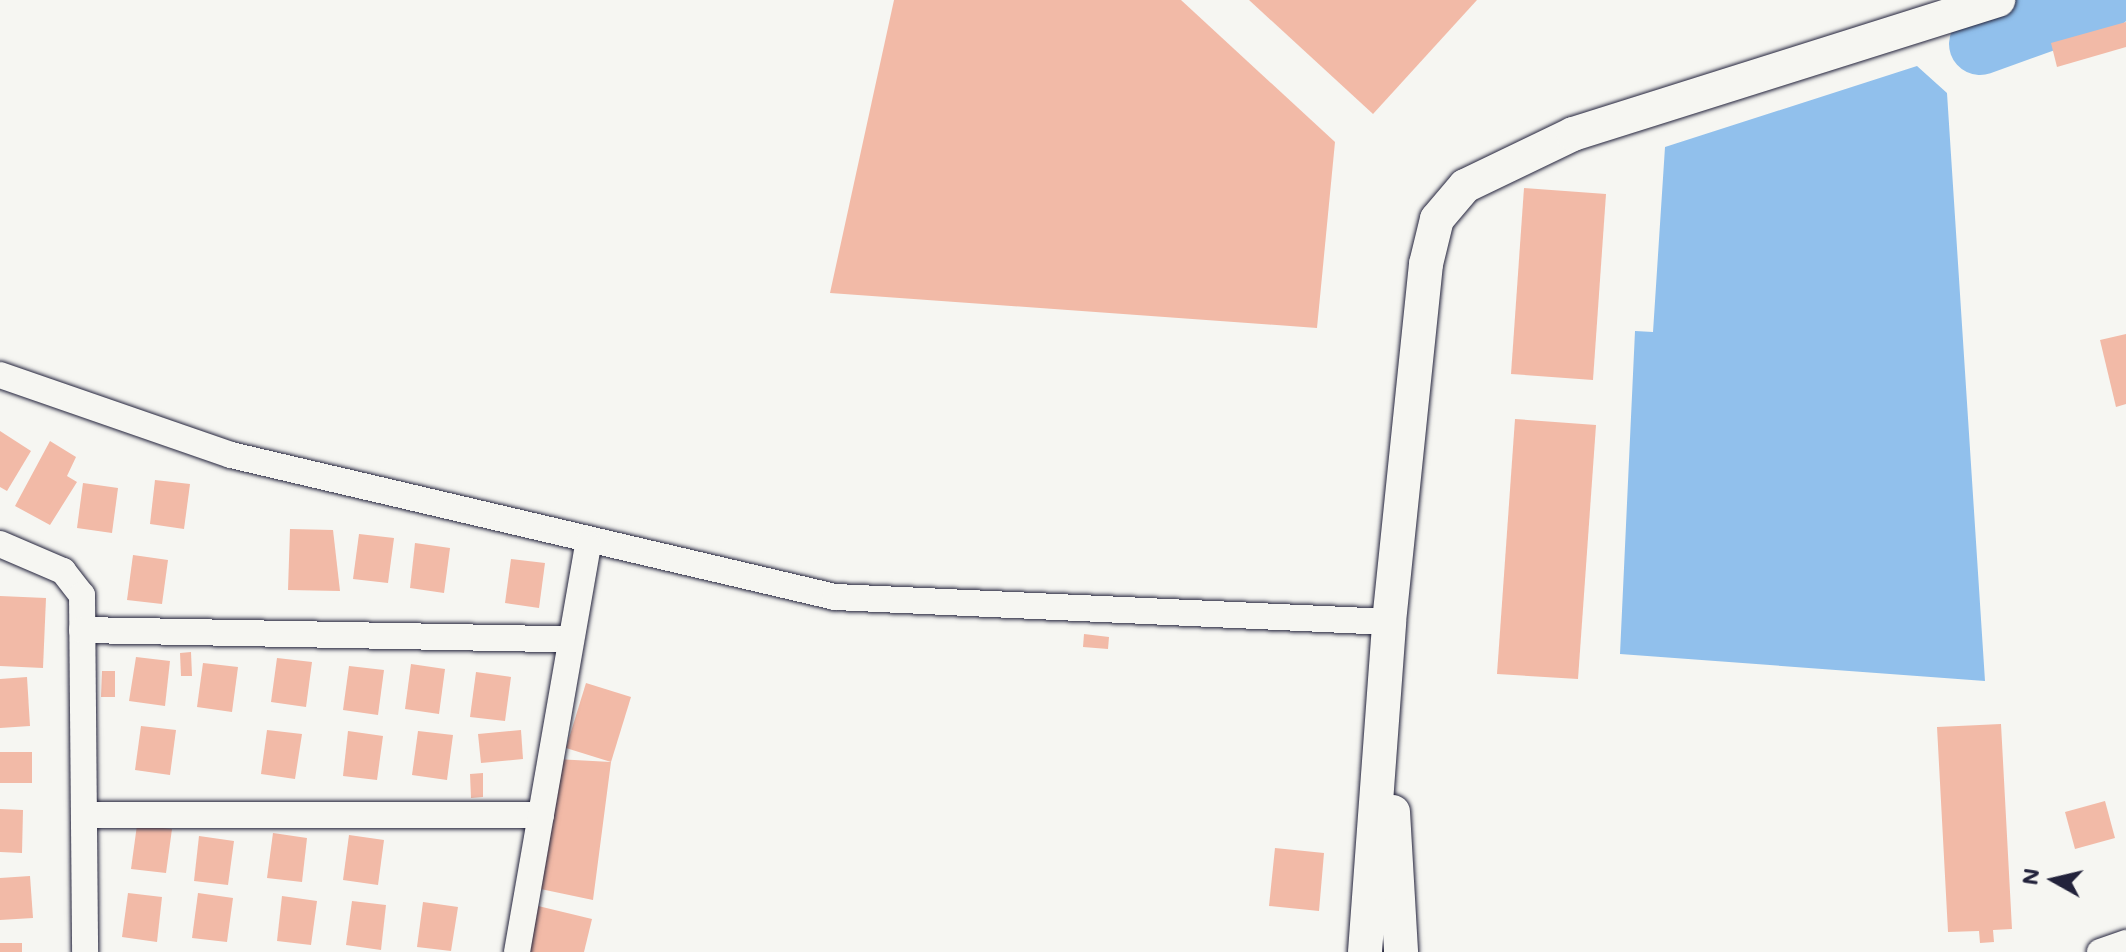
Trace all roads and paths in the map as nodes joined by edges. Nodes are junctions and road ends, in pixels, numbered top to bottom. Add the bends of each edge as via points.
1 (1998, 0) edge
2 (0, 375) edge
3 (0, 544) edge
4 (588, 544) junction
5 (1389, 622) junction
6 (82, 630) junction
7 (571, 639) junction
8 (1384, 688) junction
9 (84, 815) junction
10 (541, 815) junction
11 (2126, 943) edge
12 (85, 952) edge
13 (517, 952) edge
14 (1365, 952) edge
15 (1401, 952) edge
16 (2100, 952) edge

1 - 5 street via 1573,134 1465,186 1437,219 1426,264
2 - 4 street via 231,455
3 - 6 street via 63,571 82,595
4 - 5 street via 835,597
4 - 7 street
5 - 8 street
6 - 7 street
6 - 9 street
7 - 10 street
8 - 14 street
8 - 15 street
9 - 10 street
9 - 12 street
10 - 13 street
11 - 16 street

